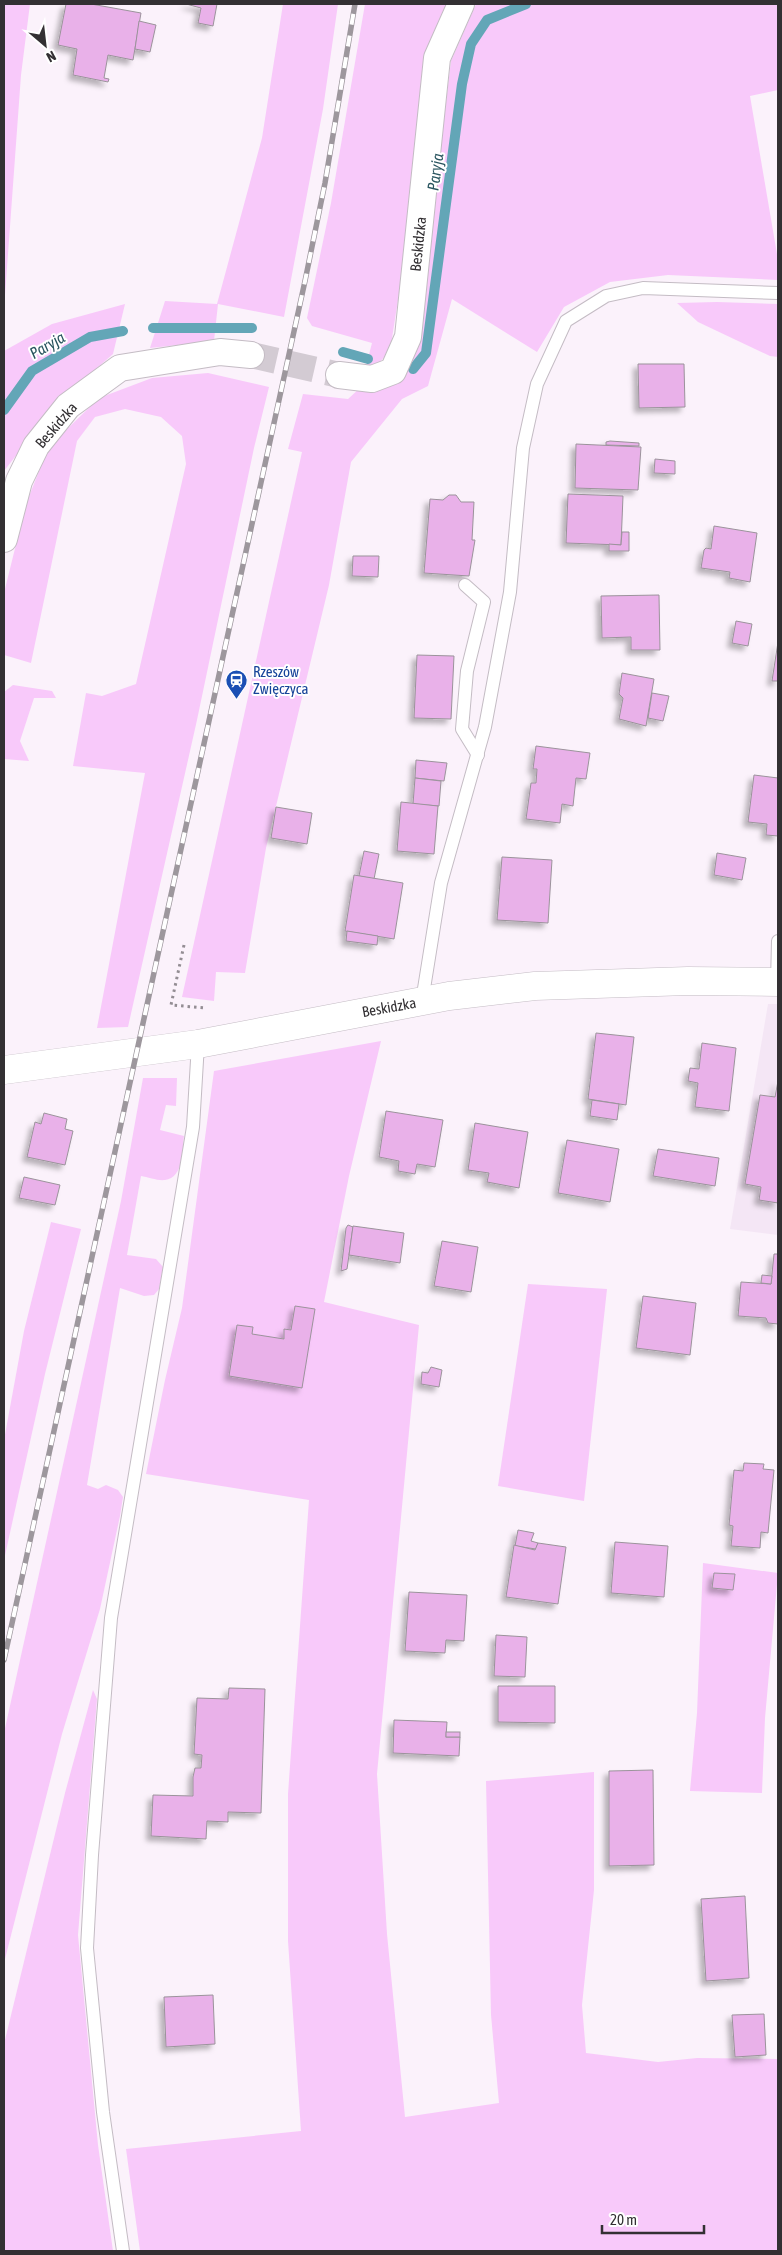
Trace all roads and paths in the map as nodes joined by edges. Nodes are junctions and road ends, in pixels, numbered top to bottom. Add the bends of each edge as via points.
1 (461, 4) edge
2 (778, 292) edge
3 (251, 355) tunnel mouth
4 (339, 375) tunnel mouth
5 (4, 539) edge
6 (466, 585) dead end
7 (478, 755) junction
8 (778, 942) edge
9 (184, 945) dead end
10 (778, 982) edge
11 (422, 1001) junction
12 (238, 1036) junction
13 (198, 1044) junction
14 (4, 1070) edge
15 (123, 2251) edge

1 - 4 street, Beskidzka via 437,58 408,337 393,371 372,379
2 - 7 lane via 643,288 606,296 566,321 537,384 523,448 510,592
3 - 5 street, Beskidzka via 220,352 120,368 68,406 36,446 19,481
6 - 7 lane via 484,602 467,671 462,729
7 - 11 lane via 441,883
8 - 10 lane
9 - 12 path via 171,1005 232,1011
10 - 11 street, Beskidzka via 549,985
11 - 12 street, Beskidzka
12 - 13 street, Beskidzka
13 - 14 street, Beskidzka
13 - 15 lane via 193,1127 111,1618 92,1864 87,1948 103,2112

